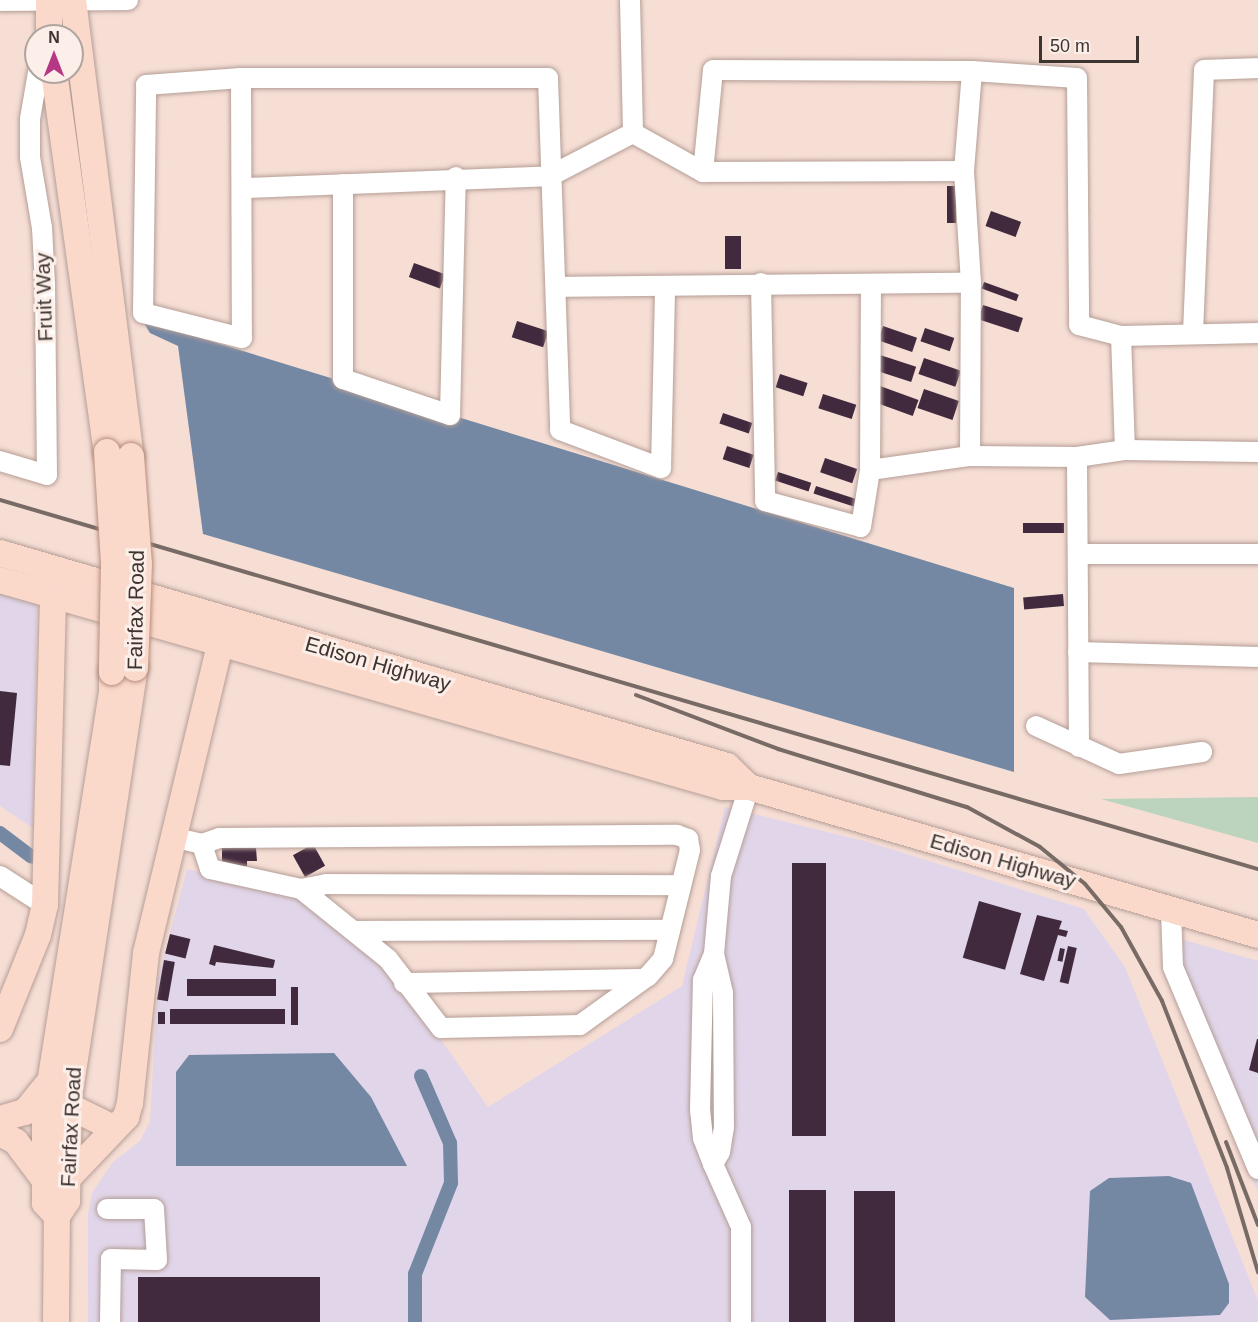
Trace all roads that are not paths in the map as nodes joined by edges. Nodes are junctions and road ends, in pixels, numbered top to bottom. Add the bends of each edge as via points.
1 (128, 0) edge
2 (630, 0) edge
3 (0, 1) edge
4 (55, 14) edge
5 (1258, 68) edge
6 (972, 71) junction
7 (241, 78) junction
8 (36, 84) edge
9 (56, 84) edge
10 (633, 133) junction
11 (964, 171) junction
12 (703, 172) junction
13 (550, 176) junction
14 (456, 177) junction
15 (343, 184) junction
16 (244, 188) junction
17 (761, 283) junction
18 (971, 283) junction
19 (871, 285) junction
20 (556, 287) junction
21 (665, 288) junction
22 (1193, 333) junction
23 (1258, 333) edge
24 (1121, 336) junction
25 (1125, 450) junction
26 (1258, 452) edge
27 (119, 454) junction
28 (970, 456) junction
29 (1077, 457) junction
30 (0, 461) edge
31 (870, 470) junction
32 (0, 553) edge
33 (1078, 554) junction
34 (1258, 554) edge
35 (0, 580) edge
36 (53, 597) junction
37 (220, 645) junction
38 (1078, 652) junction
39 (1258, 657) edge
40 (124, 670) junction
41 (1036, 726) dead end
42 (1079, 747) junction
43 (1202, 752) dead end
44 (749, 787) junction
45 (172, 837) junction
46 (202, 844) junction
47 (0, 876) edge
48 (681, 885) junction
49 (300, 889) junction
50 (45, 905) junction
51 (1171, 910) junction
52 (670, 930) junction
53 (354, 932) junction
54 (1258, 935) edge
55 (643, 979) junction
56 (404, 983) junction
57 (0, 1029) edge
58 (51, 1080) junction
59 (69, 1106) junction
60 (0, 1119) edge
61 (113, 1128) junction
62 (0, 1133) edge
63 (1258, 1169) edge
64 (55, 1178) junction
65 (107, 1209) dead end
66 (56, 1322) edge
67 (110, 1322) edge
68 (741, 1322) edge

1 - 4 street
2 - 10 street
3 - 4 street
4 - 27 main road, Fairfax Road
5 - 22 street via 1204,70
6 - 11 street
6 - 12 street via 713,70
6 - 24 street via 1077,78 1079,325
7 - 13 street via 548,78
7 - 16 street
7 - 16 street via 146,85 143,313 242,338
8 - 30 street, Fruit Way via 30,119 30,157 42,228 47,475
9 - 27 main road, Fairfax Road
10 - 12 street
10 - 13 street
11 - 12 street
11 - 18 street
13 - 14 street
13 - 20 street
14 - 15 street
14 - 15 street via 450,415 343,379
15 - 16 street
17 - 19 street
17 - 21 street
17 - 31 street via 765,501 861,527
18 - 19 street
18 - 28 street
19 - 31 street
20 - 21 street
20 - 21 street via 560,430 661,468
22 - 23 street
22 - 24 street
24 - 25 street
25 - 26 street
25 - 29 street
27 - 40 main road, Fairfax Road, bridge via 114,564
28 - 29 street
28 - 31 street
29 - 33 street
32 - 44 main road, Edison Highway via 727,766
33 - 34 street
33 - 38 street
35 - 36 main road, Edison Highway
36 - 37 main road, Edison Highway
36 - 50 main road
37 - 44 main road, Edison Highway via 430,701 723,787
37 - 45 main road
38 - 39 street
38 - 42 street
40 - 58 main road, Fairfax Road via 112,694
40 - 59 main road, Fairfax Road
41 - 42 street
42 - 43 street via 1119,764
44 - 51 main road, Edison Highway
44 - 68 street via 721,876 714,954 703,980 700,1106 703,1138 741,1227
45 - 46 street
45 - 61 main road via 146,953 130,1103 126,1117
46 - 48 street via 219,838 677,835 688,839 690,850
46 - 49 street via 210,870
47 - 50 street
48 - 49 street via 326,884
48 - 52 street
49 - 53 street
50 - 57 main road via 38,935
51 - 54 main road, Edison Highway
51 - 63 street via 1173,968
52 - 53 street
52 - 55 street via 663,958
53 - 56 street via 388,958
55 - 56 street
55 - 56 street via 580,1024 441,1028
58 - 60 main road via 25,1112
58 - 64 main road, Fairfax Road
59 - 61 main road
59 - 64 main road, Fairfax Road
61 - 64 main road
62 - 64 main road via 16,1142
64 - 66 main road, Fairfax Road via 45,1203 57,1216
65 - 67 street via 154,1209 157,1260 111,1259

